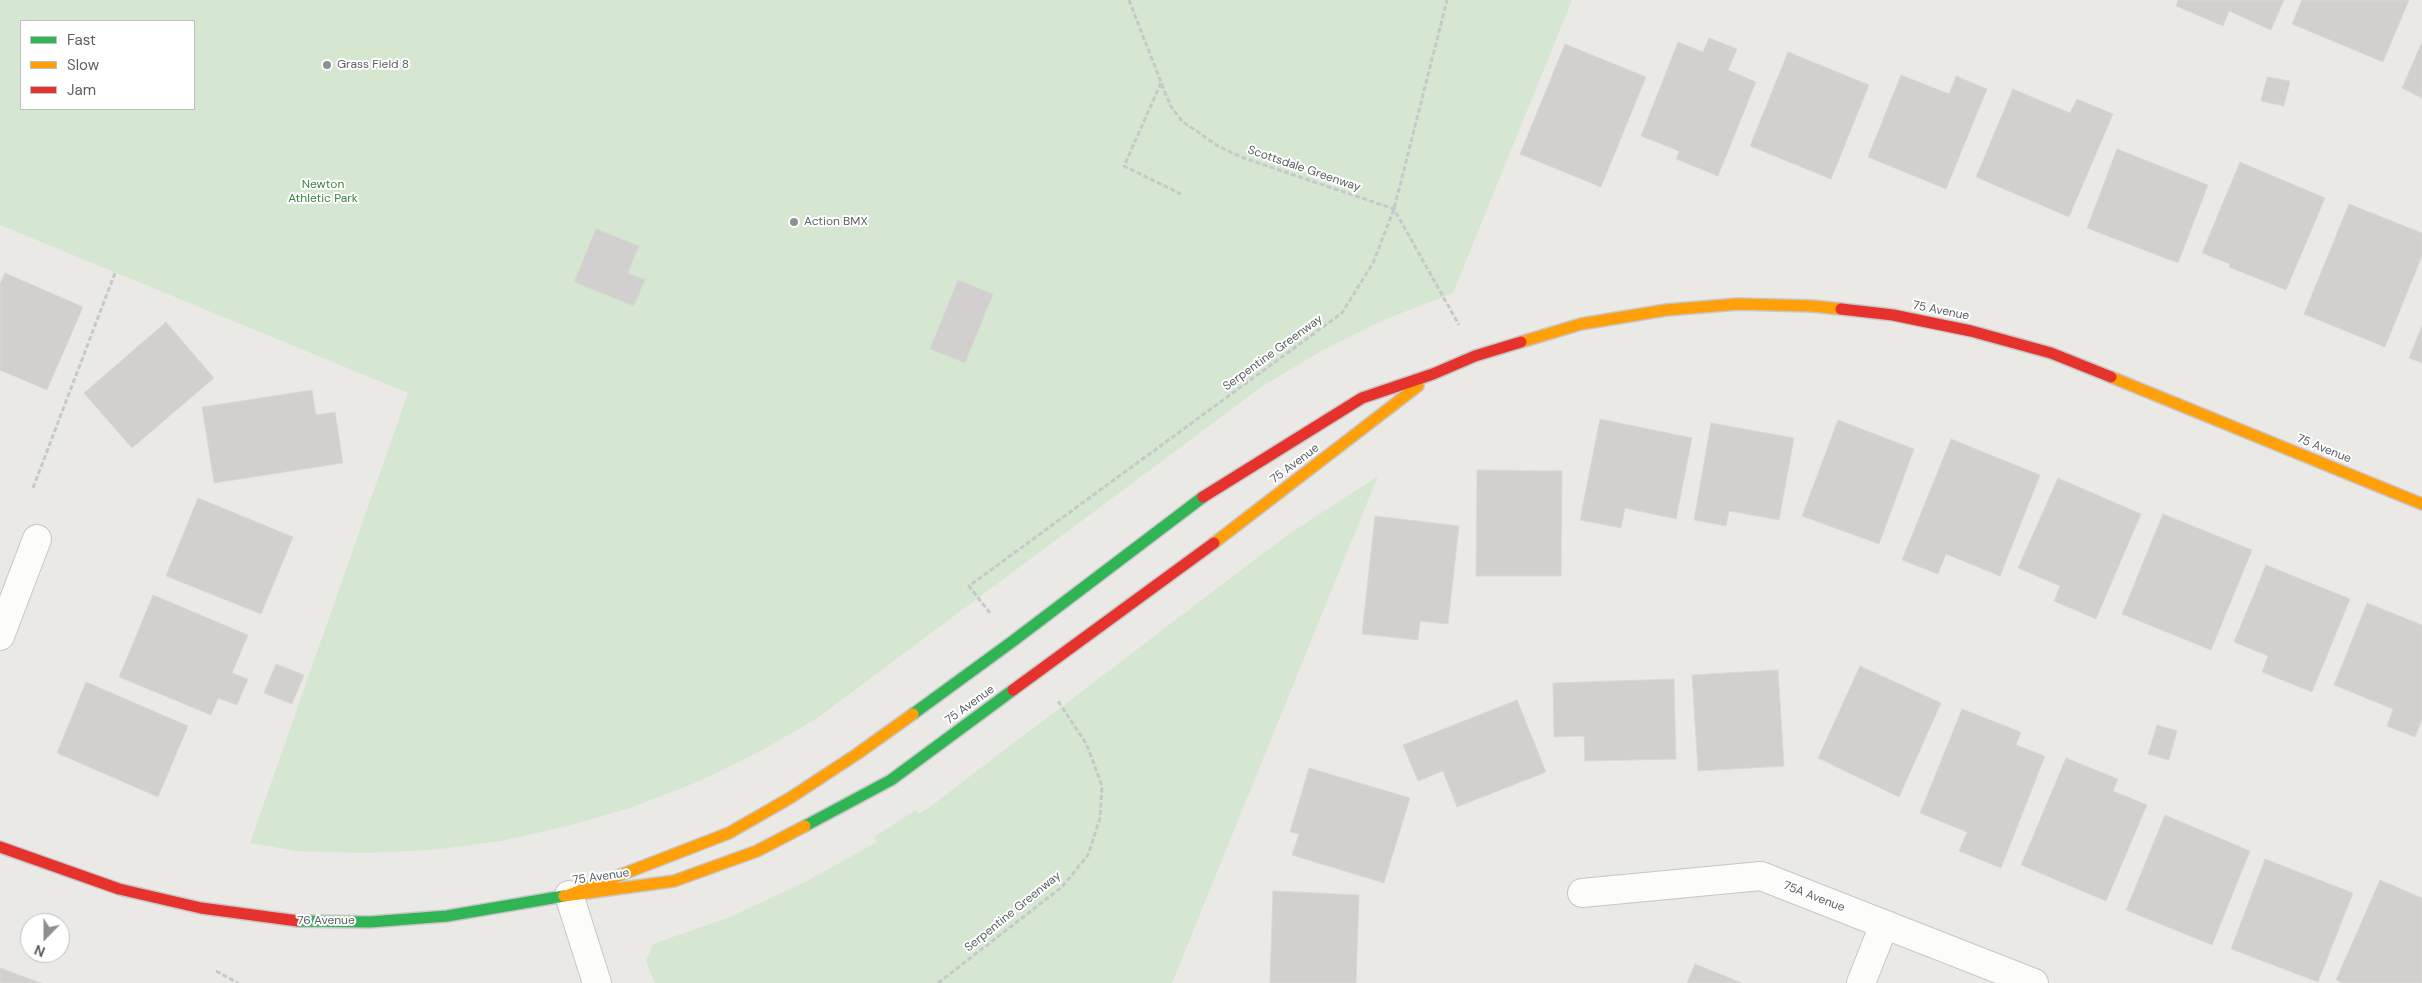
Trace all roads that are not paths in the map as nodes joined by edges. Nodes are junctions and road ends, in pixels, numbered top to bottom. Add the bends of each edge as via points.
1 (1433, 374) junction
2 (2422, 504) edge
3 (37, 539) dead end
4 (0, 636) edge
5 (0, 847) edge
6 (1582, 893) dead end
7 (569, 895) junction
8 (1884, 925) junction
9 (597, 983) edge
10 (1861, 983) edge
11 (2034, 983) edge

1 - 2 street, 75 Avenue via 1475,356 1581,324 1666,310 1738,304 1812,306 1893,315 1971,331 2051,353
1 - 7 street, 75 Avenue via 1362,398 1198,500 1013,641 857,754 790,798 729,833
1 - 7 street, 75 Avenue via 1227,533 891,780 757,851 674,881
3 - 4 street
5 - 7 street, 76 Avenue via 119,889 202,908 294,921 370,922 447,916
6 - 8 street, 75A Avenue via 1761,876
7 - 9 street
8 - 10 street
8 - 11 street, 75A Avenue

